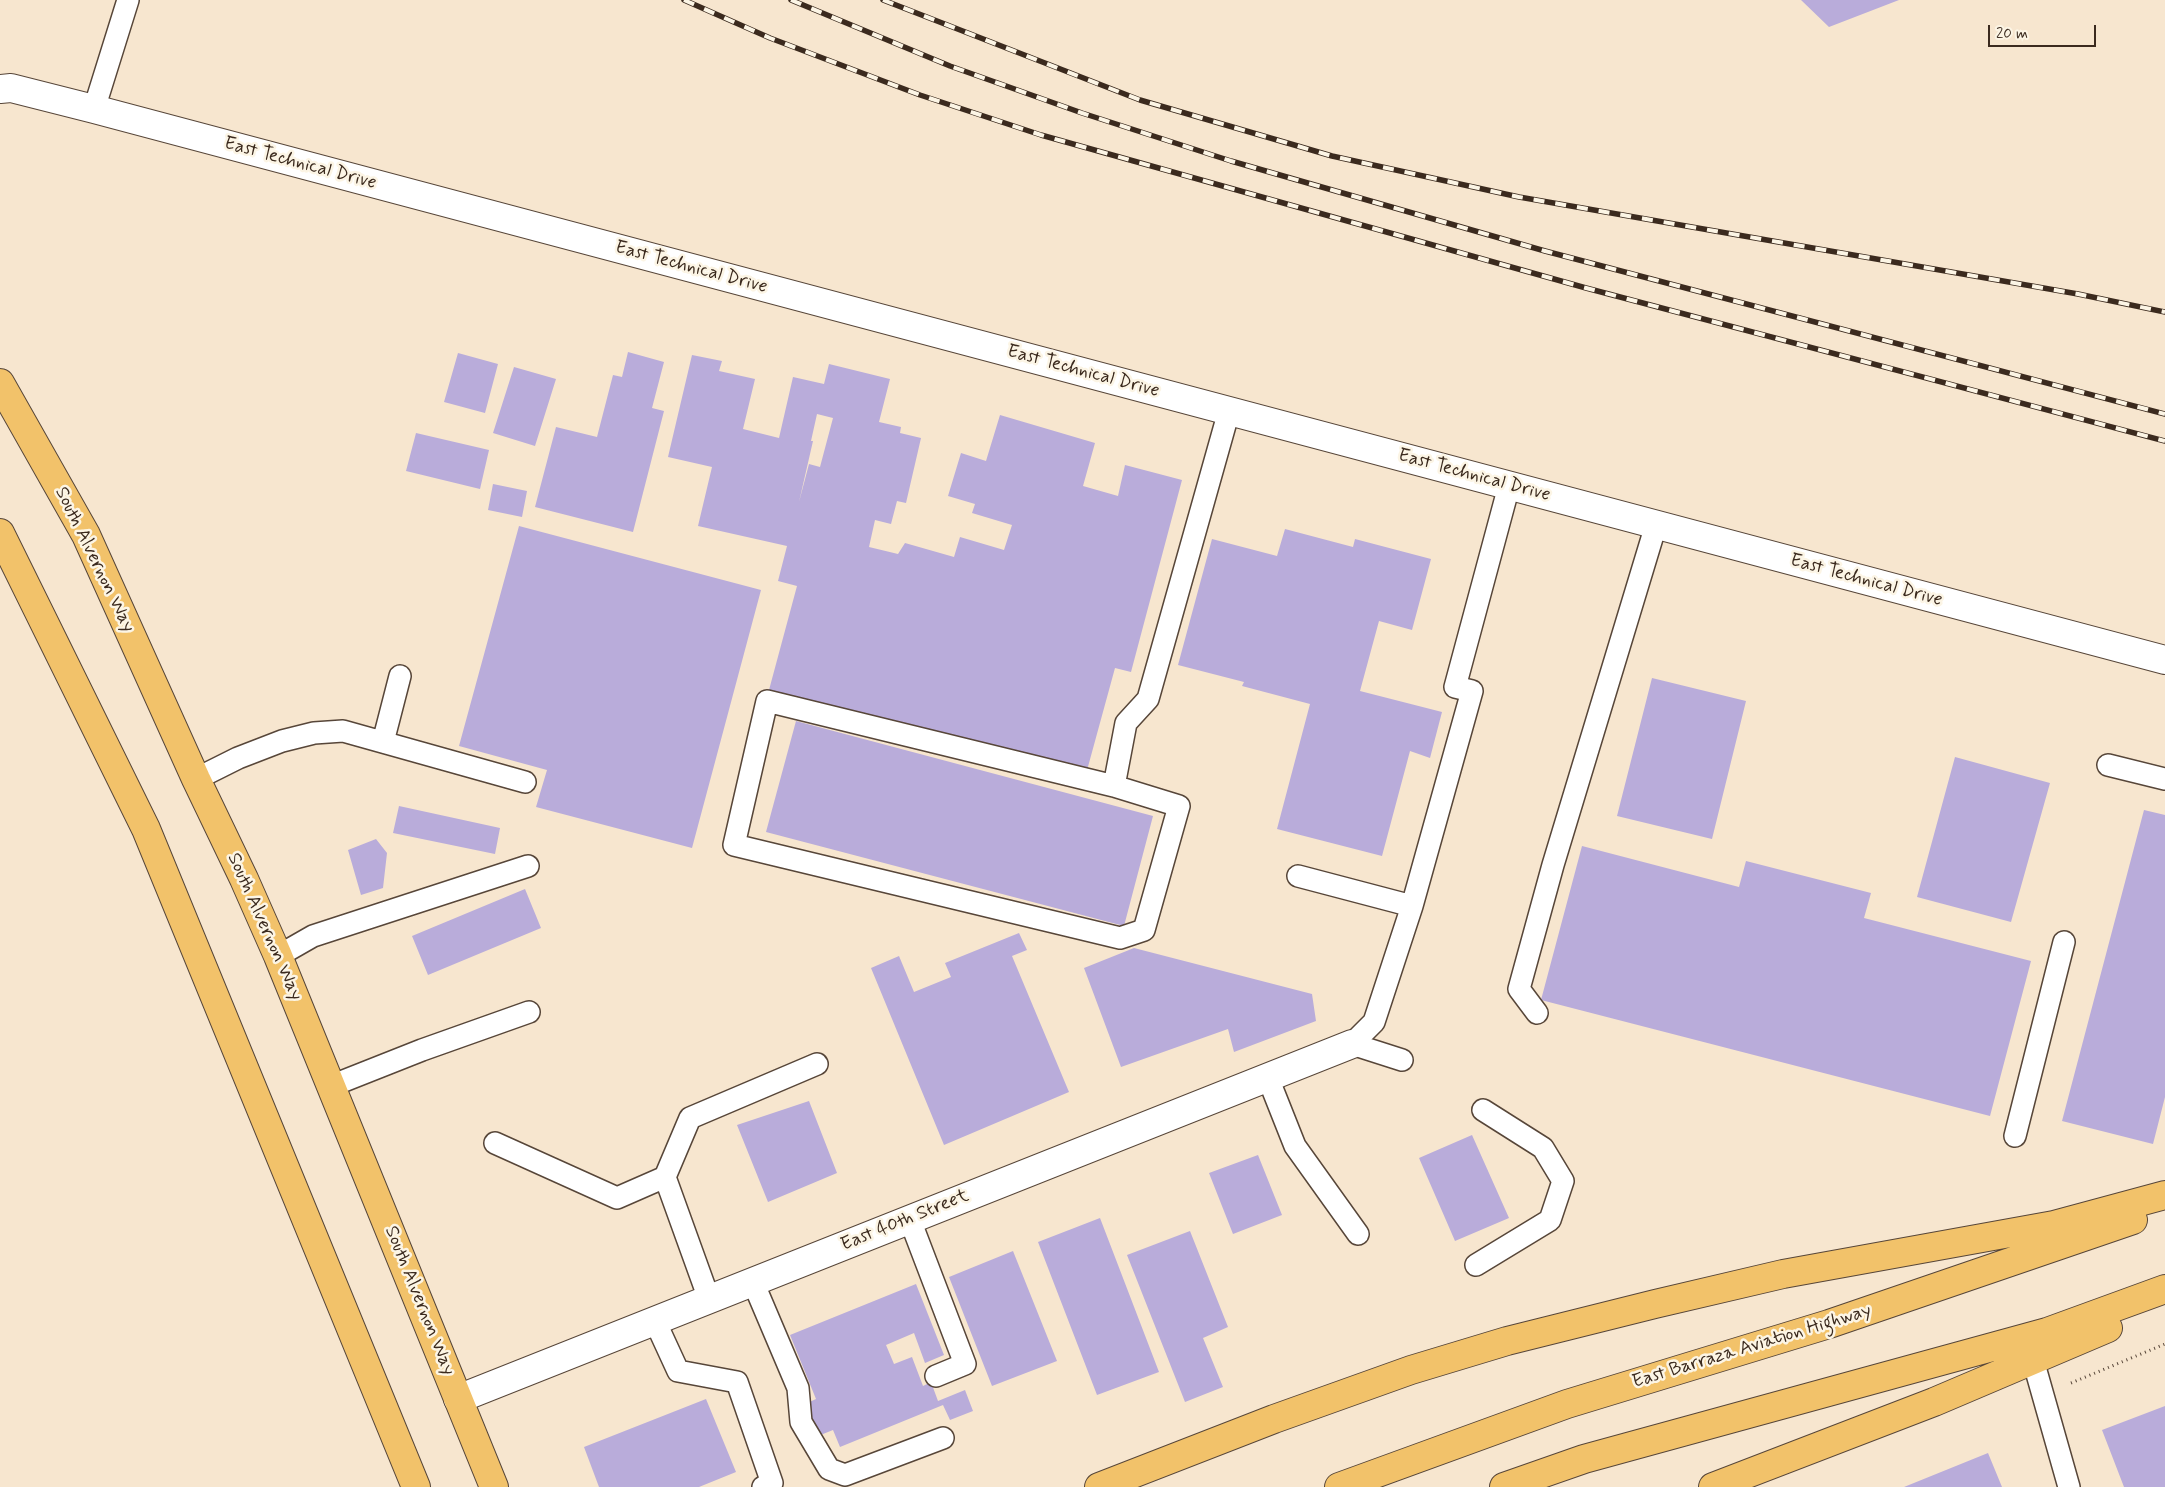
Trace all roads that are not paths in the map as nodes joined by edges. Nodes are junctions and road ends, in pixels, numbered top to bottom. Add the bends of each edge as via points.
1 (128, 0) edge
2 (0, 88) edge
3 (94, 109) junction
4 (0, 383) edge
5 (1229, 411) junction
6 (1508, 486) junction
7 (1656, 525) junction
8 (0, 533) edge
9 (2165, 660) edge
10 (400, 676) dead end
11 (384, 742) junction
12 (2108, 765) dead end
13 (196, 779) junction
14 (2165, 779) edge
15 (525, 782) dead end
16 (1114, 786) junction
17 (528, 866) dead end
18 (1298, 876) dead end
19 (1412, 906) junction
20 (2064, 942) dead end
21 (278, 956) junction
22 (529, 1012) dead end
23 (1537, 1013) dead end
24 (1352, 1044) junction
25 (1402, 1060) dead end
26 (817, 1064) dead end
27 (1268, 1078) junction
28 (331, 1086) junction
29 (1483, 1110) dead end
30 (2015, 1136) dead end
31 (495, 1143) dead end
32 (665, 1177) junction
33 (2165, 1195) edge
34 (2165, 1209) edge
35 (910, 1220) junction
36 (1358, 1234) dead end
37 (1476, 1265) dead end
38 (752, 1282) junction
39 (2165, 1289) edge
40 (709, 1299) junction
41 (2165, 1303) edge
42 (655, 1321) junction
43 (2033, 1360) junction
44 (936, 1376) dead end
45 (458, 1399) junction
46 (943, 1438) dead end
47 (416, 1487) edge
48 (494, 1487) edge
49 (763, 1487) edge
50 (1099, 1487) edge
51 (1339, 1487) edge
52 (1504, 1487) edge
53 (1713, 1487) edge
54 (2069, 1487) edge

1 - 3 lane
2 - 3 street, East Technical Drive
3 - 5 street, East Technical Drive
4 - 13 main road, South Alvernon Way via 86,535
5 - 6 street, East Technical Drive
5 - 16 lane via 1148,699 1126,724
6 - 7 street, East Technical Drive
6 - 19 lane via 1455,687 1472,691
7 - 9 street, East Technical Drive
7 - 23 lane via 1553,865 1519,989
8 - 47 main road via 146,829
10 - 11 lane
11 - 13 lane via 343,731 314,733 238,758
11 - 15 lane
12 - 14 lane
13 - 21 main road, South Alvernon Way
16 - 16 lane via 767,701 734,845 1120,938 1144,930 1179,806
17 - 21 lane via 313,936
18 - 19 lane
19 - 24 lane via 1374,1022
20 - 30 lane
21 - 28 main road, South Alvernon Way
22 - 28 lane
24 - 25 lane
24 - 27 street, East 40th Street
26 - 32 lane via 690,1118
27 - 35 street, East 40th Street
27 - 36 lane via 1295,1146
28 - 45 main road, South Alvernon Way
29 - 37 lane via 1543,1148 1562,1180 1550,1220
31 - 32 lane via 617,1198
32 - 40 lane
33 - 50 main road via 2054,1225 1783,1274 1507,1341 1412,1370 1274,1419
34 - 51 main road, East Barraza Aviation Highway via 1830,1324 1567,1404
35 - 38 street, East 40th Street
35 - 44 lane via 965,1364
38 - 40 street, East 40th Street
38 - 46 lane via 798,1388 801,1422 829,1469 846,1475
39 - 52 main road via 2047,1332 1584,1459
40 - 42 street, East 40th Street
41 - 43 main road
42 - 45 street, East 40th Street
42 - 49 lane via 678,1370 737,1382 772,1483
43 - 53 main road via 1934,1402
43 - 54 lane
45 - 48 main road, South Alvernon Way

